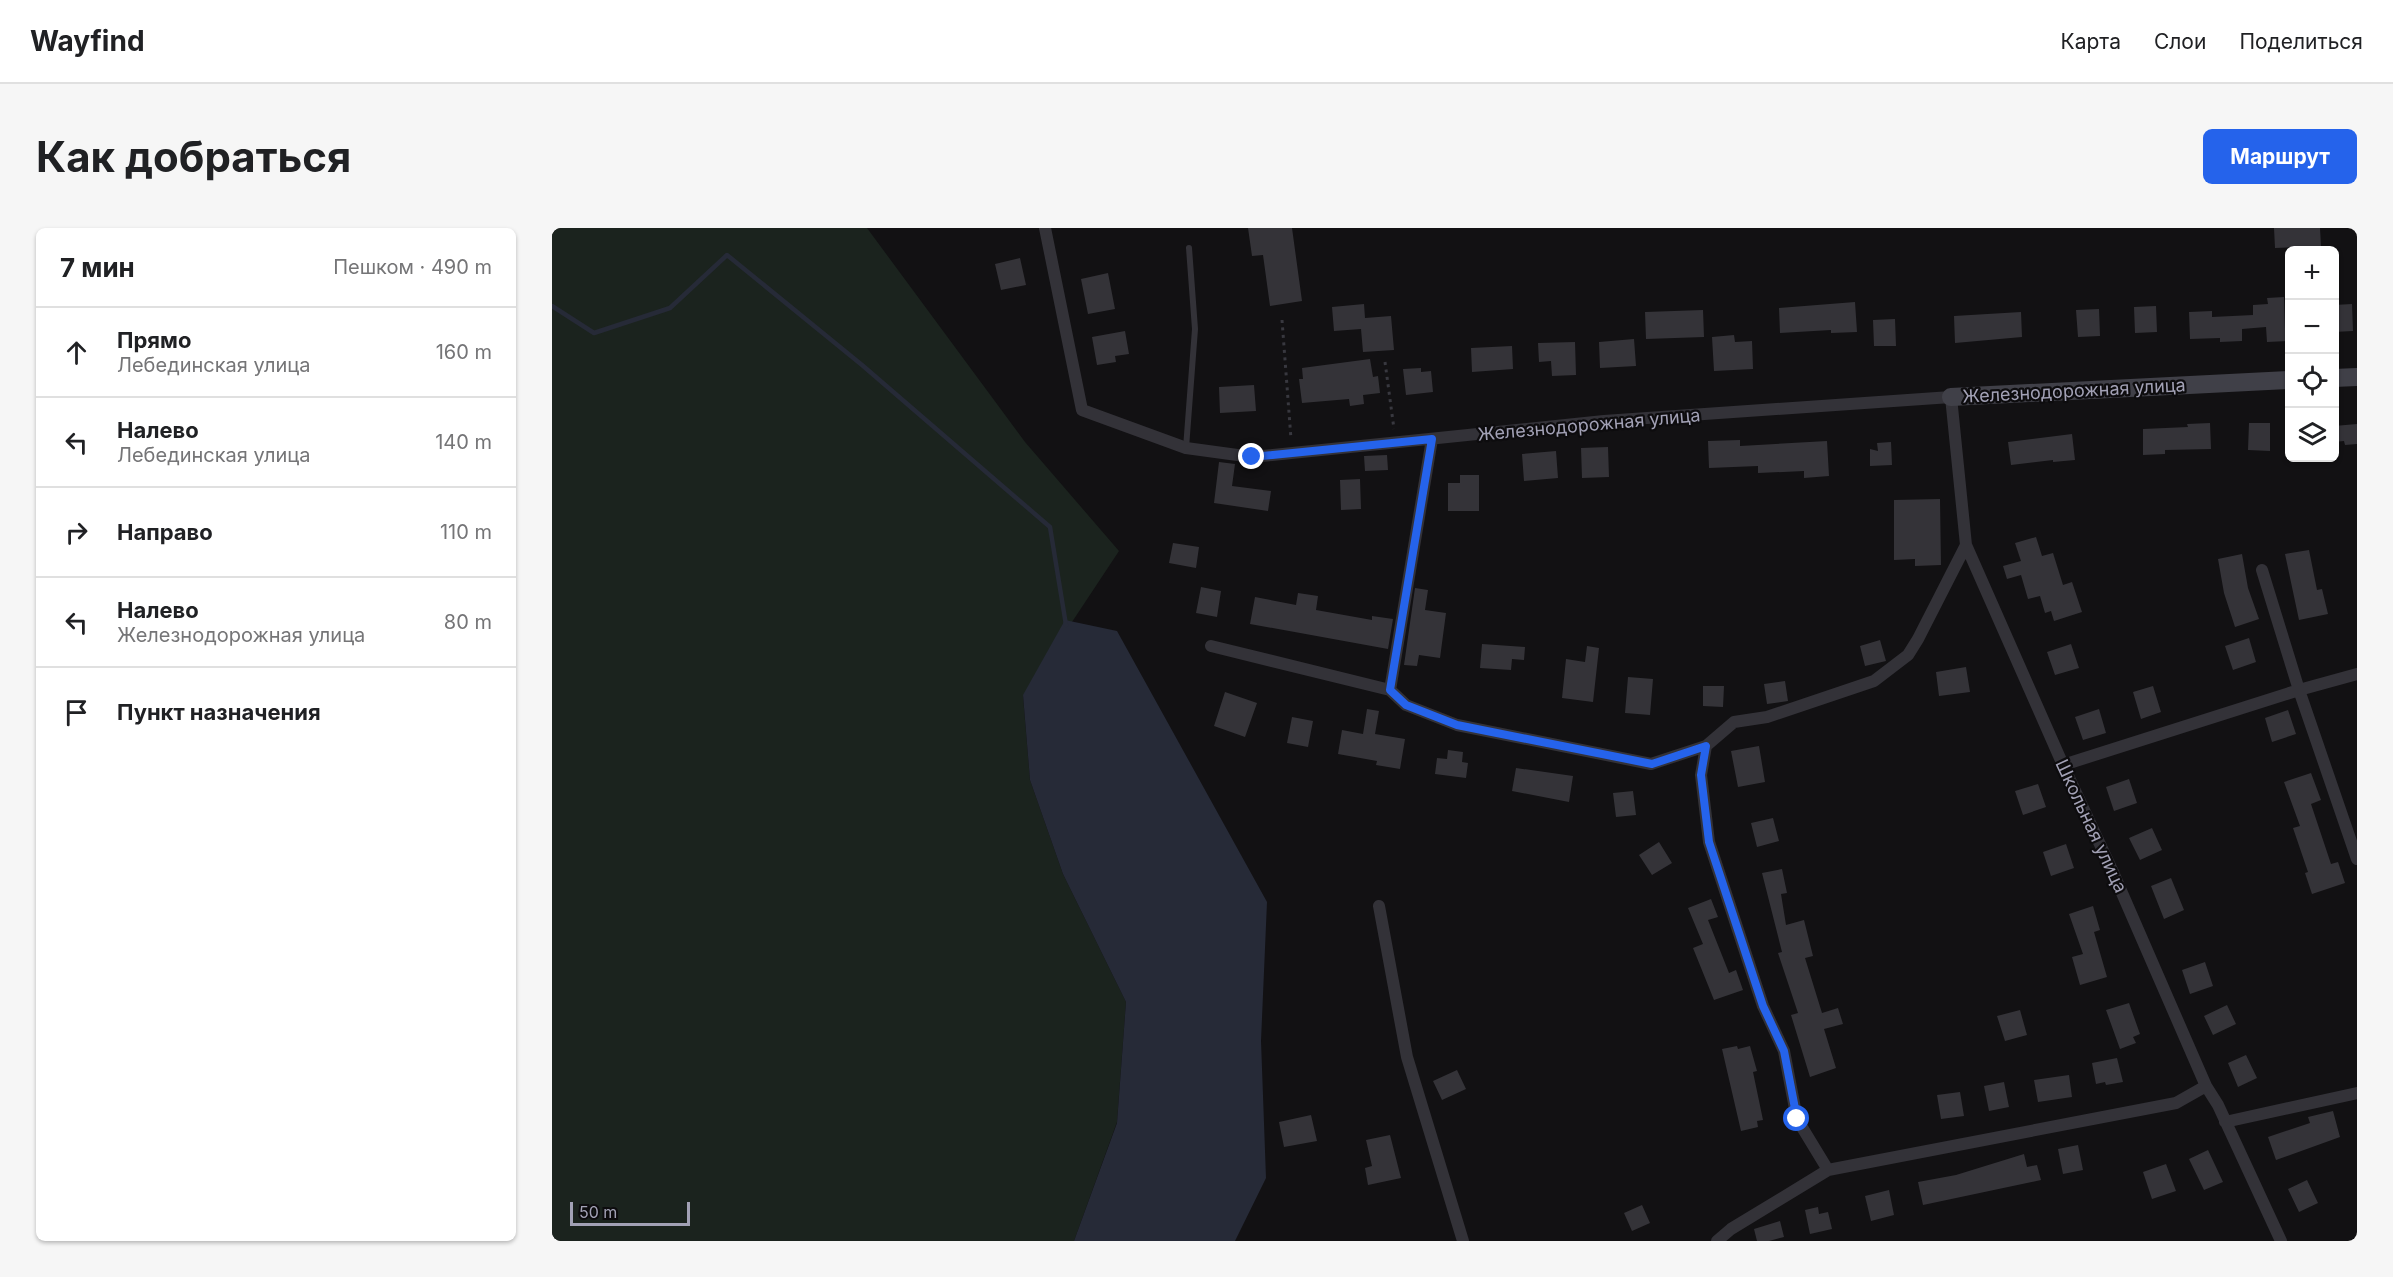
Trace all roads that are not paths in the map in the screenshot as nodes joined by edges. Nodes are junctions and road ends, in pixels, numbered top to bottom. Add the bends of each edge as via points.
1 (1045, 228) edge
2 (1189, 248) dead end
3 (2357, 377) edge
4 (2339, 378) edge
5 (2285, 380) edge
6 (1951, 398) junction
7 (1432, 439) junction
8 (1186, 448) junction
9 (1966, 545) junction
10 (2262, 570) dead end
11 (1211, 646) dead end
12 (2357, 674) edge
13 (1390, 690) junction
14 (2299, 690) junction
15 (1706, 746) junction
16 (2063, 765) junction
17 (2357, 859) edge
18 (1379, 906) dead end
19 (2206, 1086) junction
20 (2357, 1093) edge
21 (2225, 1122) junction
22 (1828, 1170) junction
23 (1462, 1241) edge
24 (1717, 1241) edge
25 (2281, 1241) edge

1 - 8 street, Железнодорожная улица via 1082,410
2 - 8 lane via 1195,328
3 - 4 street
5 - 6 street, Железнодорожная улица
6 - 7 street, Железнодорожная улица via 1604,421
6 - 9 street, Школьная улица
7 - 8 street, Железнодорожная улица via 1252,457
7 - 13 street
9 - 15 street via 1908,655 1874,681 1767,717 1734,722
9 - 16 street, Школьная улица
10 - 14 street
11 - 13 street
12 - 14 street
13 - 15 street via 1406,705 1457,725 1652,764
14 - 16 street
14 - 17 street
15 - 22 street via 1701,775 1709,842 1763,1006 1784,1051 1797,1119
16 - 19 street, Школьная улица
18 - 23 street via 1407,1057
19 - 21 street, Школьная улица
19 - 22 street via 2176,1103
20 - 21 street
21 - 25 street, Школьная улица
22 - 24 street

